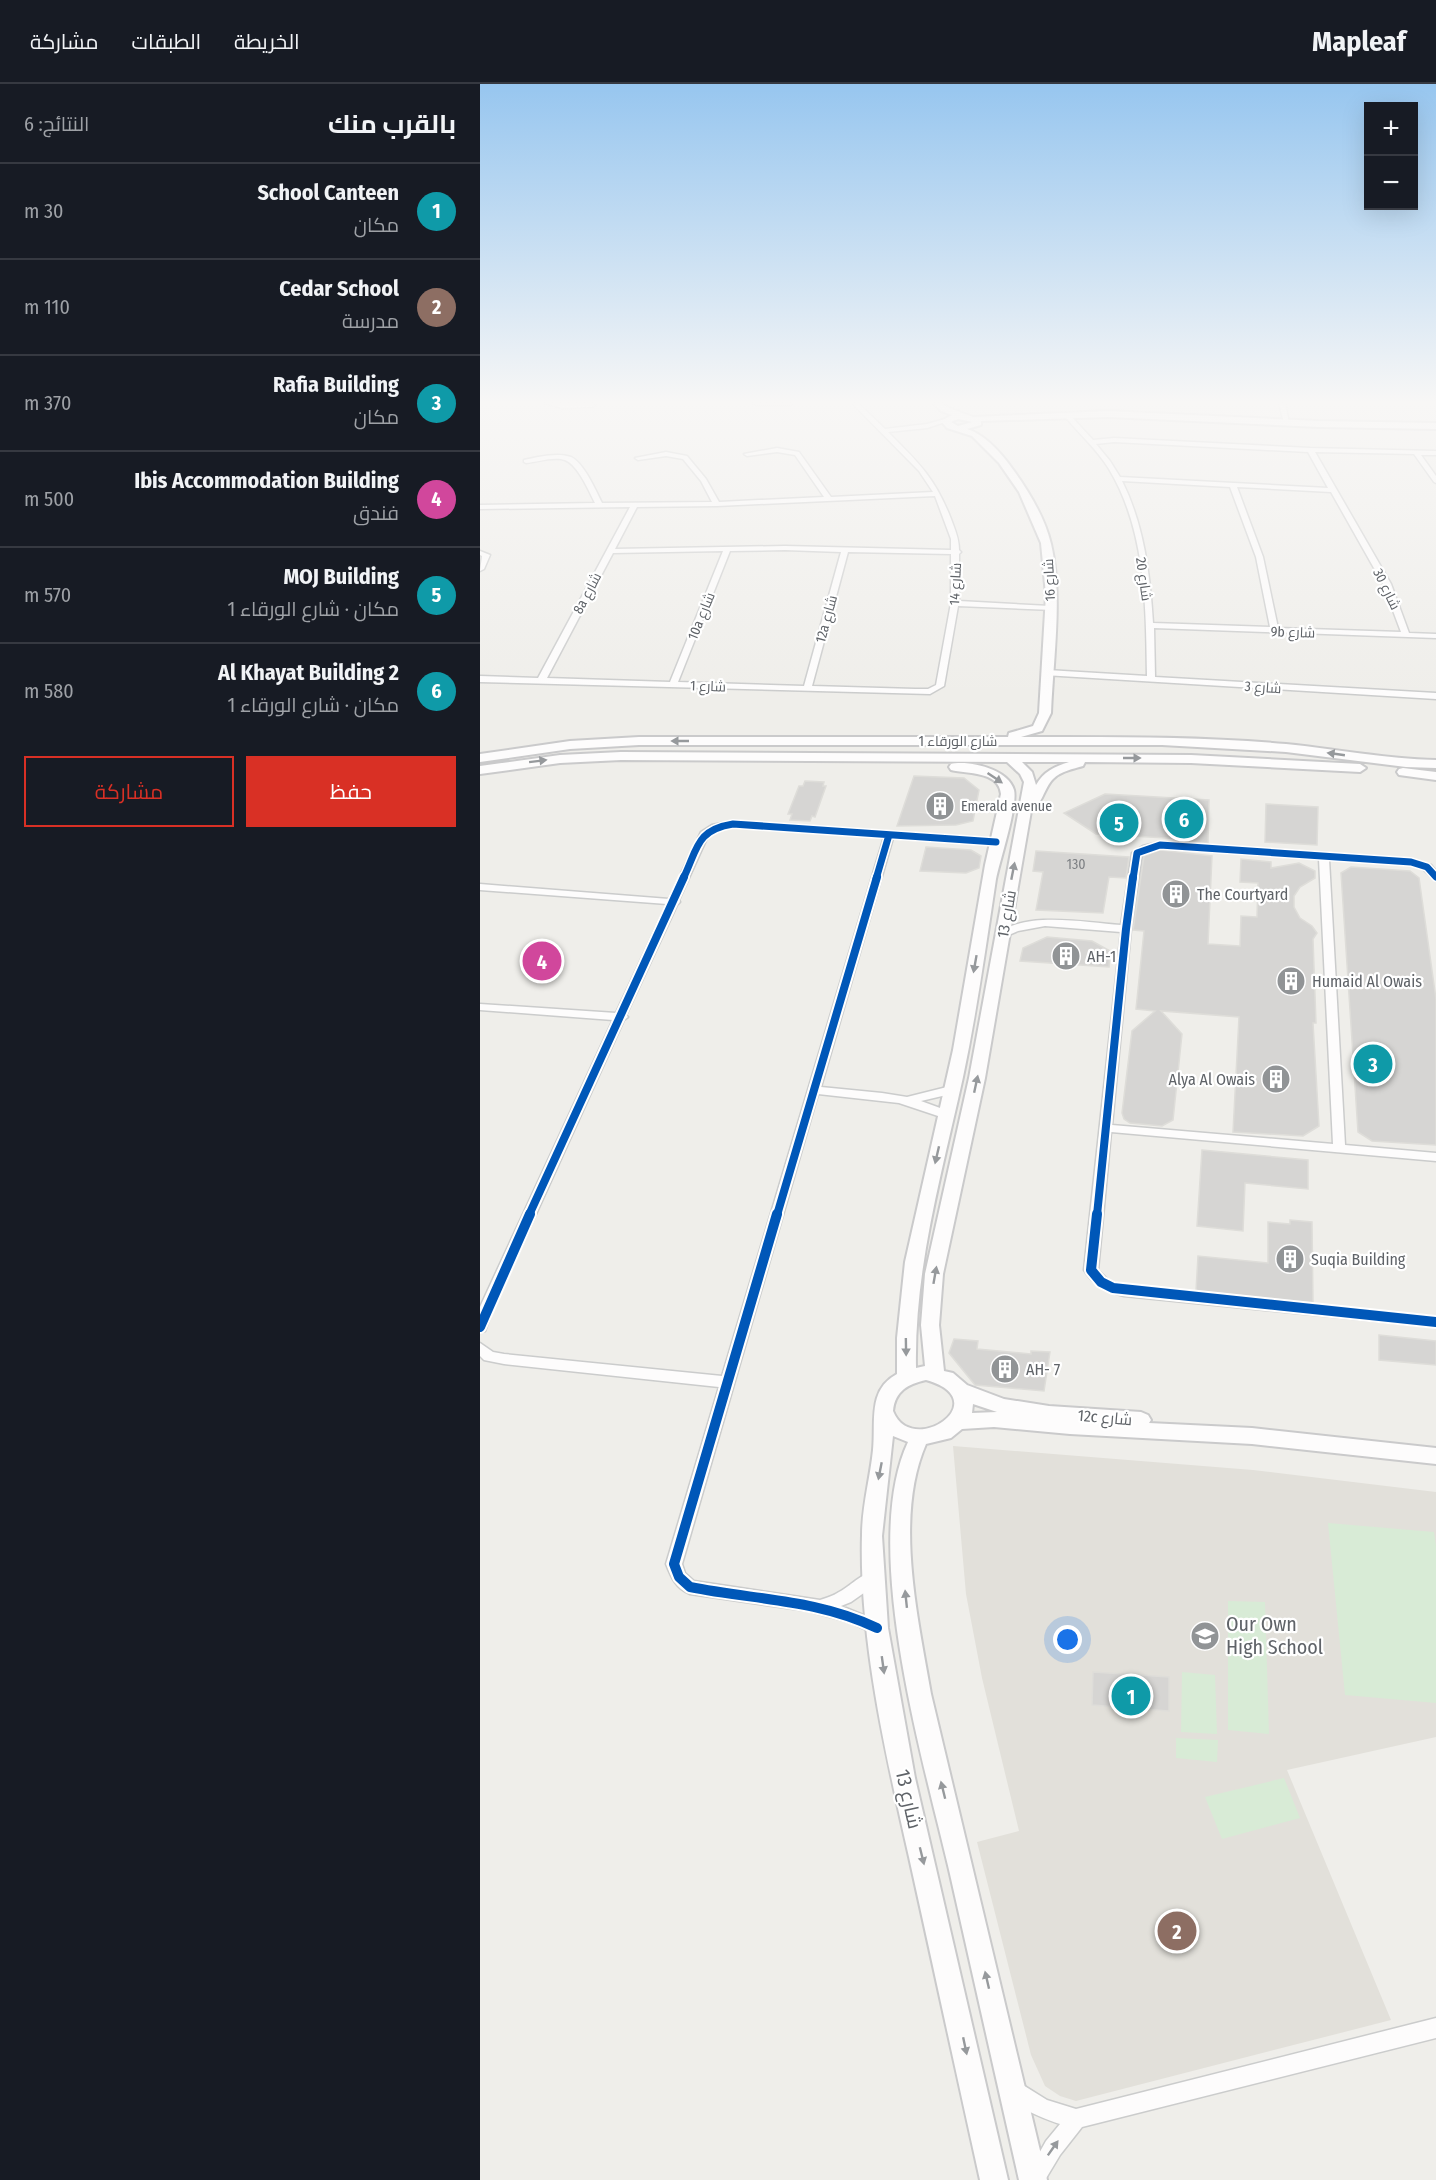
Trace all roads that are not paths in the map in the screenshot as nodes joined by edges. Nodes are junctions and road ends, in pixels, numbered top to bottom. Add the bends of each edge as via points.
1 (598, 501) edge
2 (715, 501) edge
3 (789, 501) edge
4 (941, 501) edge
5 (1029, 501) edge
6 (1127, 501) edge
7 (1239, 501) edge
8 (1339, 501) edge
9 (717, 504) junction
10 (600, 506) junction
11 (634, 506) junction
12 (483, 507) edge
13 (728, 548) junction
14 (845, 549) junction
15 (609, 551) junction
16 (957, 552) junction
17 (481, 553) edge
18 (480, 569) edge
19 (955, 603) junction
20 (1050, 606) junction
21 (1150, 625) junction
22 (1275, 631) junction
23 (1406, 635) junction
24 (1436, 636) edge
25 (1047, 675) junction
26 (480, 679) edge
27 (1150, 680) junction
28 (541, 681) junction
29 (674, 685) junction
30 (807, 689) junction
31 (936, 689) joint
32 (1436, 696) edge
33 (1046, 713) junction
34 (710, 740) junction
35 (1139, 740) junction
36 (965, 741) junction
37 (772, 756) junction
38 (480, 758) edge
39 (1011, 758) junction
40 (1097, 758) junction
41 (1436, 766) edge
42 (1412, 768) junction
43 (480, 770) edge
44 (1436, 778) edge
45 (1025, 812) junction
46 (889, 835) junction
47 (996, 842) junction
48 (1323, 856) junction
49 (1436, 877) edge
50 (480, 887) edge
51 (675, 902) junction
52 (1006, 907) junction
53 (1038, 923) junction
54 (1126, 929) junction
55 (1002, 935) junction
56 (480, 1007) edge
57 (622, 1017) junction
58 (814, 1090) junction
59 (951, 1090) junction
60 (902, 1100) junction
61 (946, 1115) junction
62 (1107, 1128) junction
63 (1339, 1149) junction
64 (1436, 1157) edge
65 (1436, 1322) edge
66 (480, 1327) edge
67 (480, 1348) edge
68 (935, 1374) junction
69 (907, 1376) junction
70 (727, 1382) junction
71 (961, 1391) junction
72 (884, 1413) junction
73 (958, 1422) junction
74 (920, 1436) junction
75 (1251, 1436) junction
76 (1436, 1456) edge
77 (873, 1578) junction
78 (824, 1606) junction
79 (877, 1628) junction
80 (1436, 2028) edge
81 (1013, 2087) junction
82 (1076, 2119) junction
83 (994, 2180) edge
84 (1034, 2180) edge

1 - 10 street
2 - 9 street
3 - 9 street
4 - 16 street, شارع 14
5 - 20 street, شارع 16 via 1046,543
6 - 21 street, شارع 20 via 1143,561
7 - 22 street via 1261,555
8 - 23 street, شارع 30 via 1387,584
9 - 11 street
10 - 11 street
10 - 12 street
11 - 15 street, 8a شارع
13 - 14 street
13 - 15 street
13 - 29 street, 10a شارع
14 - 16 street
14 - 30 street, 12a شارع
15 - 28 street, 8a شارع
16 - 19 street, شارع 14
17 - 18 street via 486,559
19 - 20 street
19 - 31 street, شارع 14 via 942,683
20 - 25 street, شارع 16
21 - 22 street, 9b شارع
21 - 27 street, شارع 20
22 - 23 street, 9b شارع
23 - 24 street, 9b شارع
25 - 27 street, شارع 3
25 - 33 street, شارع 16
26 - 28 street, شارع 1
27 - 32 street, شارع 3
28 - 29 street, شارع 1
29 - 30 street, شارع 1
30 - 31 street, شارع 1
33 - 35 street, شارع 16 via 1053,728 1079,737
33 - 36 street via 1041,725 1029,732
34 - 36 street, شارع الورقاء 1
34 -> 38 street, شارع الورقاء 1 via 570,745
34 - 39 street via 758,746 971,747
35 - 36 street, شارع الورقاء 1
42 -> 35 street, شارع الورقاء 1 via 1286,748
37 - 39 street, شارع الورقاء 1
43 -> 37 street, شارع الورقاء 1 via 591,757
37 -> 47 street, شارع 13 via 838,764 962,767 984,772 1000,781 1008,792
39 - 40 street, شارع الورقاء 1
39 - 45 street, شارع 13 via 1024,768 1029,779
40 -> 42 street, شارع الورقاء 1
40 - 45 street via 1049,776
41 - 42 street
42 - 44 street
52 -> 45 street, شارع 13
46 - 47 street
46 - 51 street via 734,824 715,827 704,834
46 - 58 street
47 -> 59 street, شارع 13
48 - 49 street via 1418,864
48 - 54 street via 1160,845 1146,848 1136,857
48 - 63 street
50 - 51 street
51 - 57 street
52 - 53 street via 1018,917
52 - 55 street, شارع 13
53 - 54 street
53 - 55 street
54 - 62 street
68 -> 55 street, شارع 13 via 930,1325 932,1291 977,1078
56 - 57 street
57 - 66 street
58 - 60 street
58 - 70 street
59 - 60 street
59 - 61 street, شارع 13
60 - 61 street via 926,1105
61 -> 69 street, شارع 13 via 908,1293
62 - 63 street
62 - 65 street via 1091,1270 1097,1281 1124,1291
63 - 64 street
67 - 70 street via 489,1356 504,1359
68 - 69 street
68 - 71 street via 950,1380
69 - 72 street via 887,1391
70 - 78 street via 677,1550 674,1564 679,1577 690,1587 706,1591
71 - 73 street via 965,1407
71 - 75 street, 12c شارع via 1018,1409 1203,1427
72 - 74 street via 897,1429
72 -> 77 street, شارع 13 via 884,1451 873,1522
73 - 74 street via 945,1432
73 - 75 street, 12c شارع via 994,1419
81 -> 74 street, شارع 13 via 920,1694 911,1640 903,1570 902,1504 905,1469
75 - 76 street, 12c شارع
77 - 78 street
77 - 79 street, شارع 13
78 - 79 street
79 -> 83 street, شارع 13 via 903,1778
80 - 82 street
81 - 82 street via 1042,2108
81 - 84 street, شارع 13
84 -> 82 street

